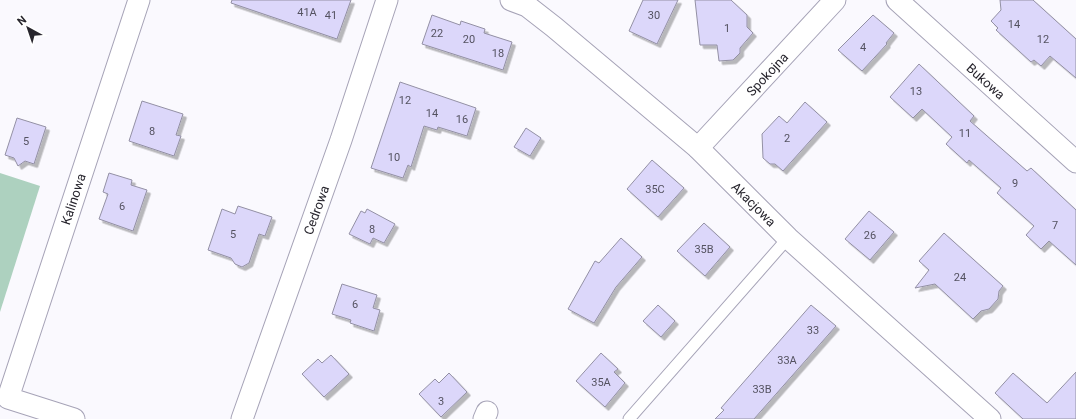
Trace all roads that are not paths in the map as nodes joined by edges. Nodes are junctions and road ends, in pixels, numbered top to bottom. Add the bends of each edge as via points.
1 (139, 0) edge
2 (387, 0) edge
3 (835, 0) edge
4 (897, 0) edge
5 (523, 2) edge
6 (698, 148) junction
7 (1076, 162) edge
8 (788, 238) junction
9 (74, 419) edge
10 (242, 419) edge
11 (629, 419) edge
12 (990, 419) edge

1 - 9 street, Kalinowa via 8,398
2 - 10 street, Cedrowa via 354,103
3 - 6 street, Spokojna
4 - 7 street, Bukowa
5 - 6 street, Akacjowa
6 - 8 street, Akacjowa
8 - 11 lane
8 - 12 street, Akacjowa

